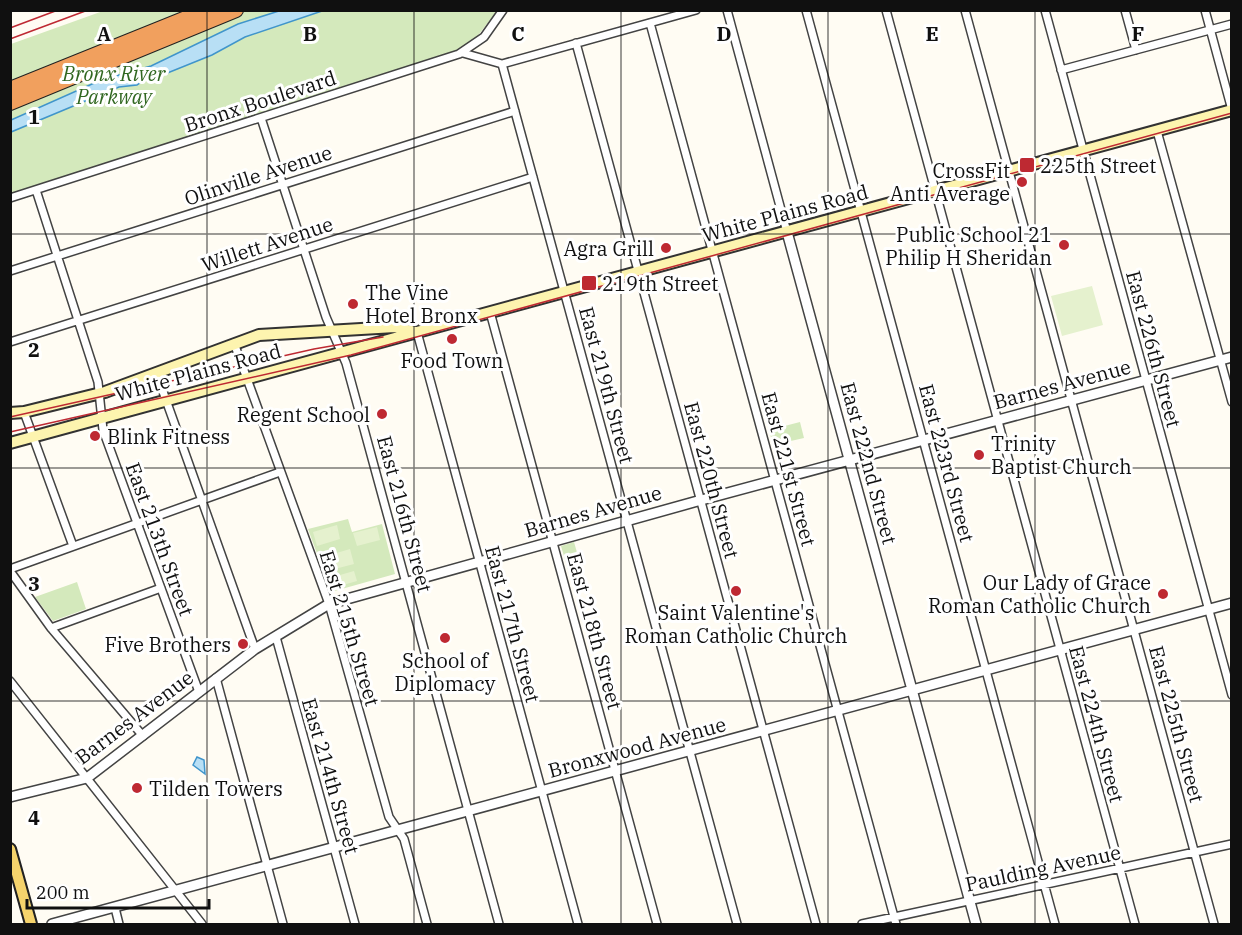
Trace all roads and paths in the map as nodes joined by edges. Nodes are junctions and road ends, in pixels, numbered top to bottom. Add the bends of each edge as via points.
1 (206, 10) edge
2 (236, 10) edge
3 (503, 10) edge
4 (696, 10) edge
5 (727, 10) edge
6 (806, 10) edge
7 (886, 10) edge
8 (965, 10) edge
9 (1045, 10) edge
10 (1125, 10) edge
11 (1205, 10) edge
12 (650, 23) junction
13 (1232, 24) edge
14 (1210, 30) junction
15 (576, 43) junction
16 (1136, 50) junction
17 (463, 53) junction
18 (502, 63) junction
19 (1061, 70) junction
20 (10, 89) edge
21 (42, 89) junction
22 (10, 103) edge
23 (10, 110) edge
24 (1232, 110) edge
25 (515, 111) junction
26 (261, 118) junction
27 (1157, 131) junction
28 (1083, 151) junction
29 (1009, 171) junction
30 (533, 177) junction
31 (282, 184) junction
32 (36, 189) junction
33 (935, 191) junction
34 (10, 198) edge
35 (861, 211) junction
36 (787, 232) junction
37 (305, 250) junction
38 (713, 252) junction
39 (57, 256) junction
40 (10, 271) edge
41 (639, 272) junction
42 (564, 292) junction
43 (490, 312) junction
44 (78, 321) junction
45 (346, 331) junction
46 (333, 332) junction
47 (417, 332) junction
48 (396, 338) junction
49 (10, 342) edge
50 (234, 343) junction
51 (343, 352) junction
52 (1232, 357) edge
53 (1220, 360) junction
54 (156, 372) junction
55 (247, 378) junction
56 (1146, 381) junction
57 (100, 394) junction
58 (166, 399) junction
59 (1072, 400) junction
60 (1232, 402) edge
61 (24, 412) junction
62 (10, 413) edge
63 (102, 417) junction
64 (998, 420) junction
65 (33, 436) junction
66 (923, 441) junction
67 (10, 442) edge
68 (849, 461) junction
69 (280, 472) junction
70 (775, 480) junction
71 (202, 500) junction
72 (701, 500) junction
73 (627, 521) junction
74 (137, 523) junction
75 (553, 541) junction
76 (73, 546) junction
77 (479, 562) junction
78 (10, 570) edge
79 (406, 581) junction
80 (161, 588) junction
81 (1232, 603) edge
82 (329, 604) junction
83 (1208, 609) junction
84 (51, 628) junction
85 (1134, 630) junction
86 (276, 637) junction
87 (255, 649) junction
88 (1060, 650) junction
89 (986, 670) junction
90 (216, 678) junction
91 (10, 681) edge
92 (912, 690) junction
93 (198, 692) junction
94 (1232, 695) edge
95 (838, 711) junction
96 (763, 731) junction
97 (143, 736) junction
98 (689, 751) junction
99 (615, 771) junction
100 (87, 778) junction
101 (541, 791) junction
102 (10, 797) edge
103 (468, 811) junction
104 (396, 831) junction
105 (1232, 844) edge
106 (334, 848) junction
107 (10, 849) edge
108 (1195, 852) junction
109 (267, 866) junction
110 (1119, 868) junction
111 (1044, 885) junction
112 (176, 891) junction
113 (969, 901) junction
114 (115, 908) junction
115 (895, 921) edge
116 (31, 924) edge
117 (52, 924) edge
118 (119, 924) edge
119 (202, 924) edge
120 (283, 924) edge
121 (355, 924) edge
122 (427, 924) edge
123 (499, 924) edge
124 (578, 924) edge
125 (657, 924) edge
126 (737, 924) edge
127 (816, 924) edge
128 (862, 924) edge
129 (976, 924) edge
130 (1055, 924) edge
131 (1135, 924) edge
132 (1214, 924) edge

1 - 20 highway
2 - 21 highway
3 - 17 street, Bronx Boulevard via 484,37
4 - 12 street
5 - 36 street, East 222nd Street
6 - 35 street, East 223rd Street
7 - 33 street, East 224th Street
8 - 29 street, East 225th Street
9 - 19 street, East 226th Street
10 - 16 street
11 - 14 street
12 - 15 street
12 - 38 street, East 221st Street
13 - 14 street
14 - 16 street
14 - 24 street
15 - 18 street
15 - 41 street, East 220th Street
16 - 19 street
17 - 18 street
17 - 26 street, Bronx Boulevard
18 - 25 street, East 219th Street
19 - 28 street, East 226th Street
21 - 22 highway
21 - 23 highway
24 - 27 main road, White Plains Road
25 - 30 street, East 219th Street
25 - 31 street, Olinville Avenue
26 - 31 street, East 216th Street
26 - 32 street, Bronx Boulevard
27 - 28 main road, White Plains Road
27 - 53 street
28 - 29 main road, White Plains Road
28 - 56 street, East 226th Street
29 - 33 main road, White Plains Road
29 - 59 street, East 225th Street
30 - 37 street, Willett Avenue
30 - 42 street, East 219th Street
31 - 37 street, East 216th Street
31 - 39 street, Olinville Avenue
32 - 34 street, Bronx Boulevard
32 - 39 street, East 213th Street
33 - 35 main road, White Plains Road
33 - 64 street, East 224th Street
35 - 36 main road, White Plains Road
35 - 66 street, East 223rd Street
36 - 38 main road, White Plains Road
36 - 68 street, East 222nd Street
37 - 44 street, Willett Avenue
37 - 46 street, East 216th Street
38 - 41 main road, White Plains Road
38 - 70 street, East 221st Street
39 - 40 street, Olinville Avenue
39 - 44 street, East 213th Street
41 - 42 main road, White Plains Road
41 - 72 street, East 220th Street
42 - 43 main road, White Plains Road
42 - 73 street, East 219th Street
43 - 47 main road, White Plains Road
43 - 75 street, East 218th Street
44 - 49 street, Willett Avenue
44 - 57 street, East 213th Street
45 - 46 main road, White Plains Road
45 - 47 main road, White Plains Road via 395,327
45 - 48 main road, White Plains Road
46 - 50 main road, White Plains Road via 259,335
46 - 51 street, East 216th Street
47 - 48 main road, White Plains Road
47 - 77 street, East 217th Street
48 - 51 main road, White Plains Road
50 - 54 main road, White Plains Road
50 - 55 street, East 215th Street
51 - 55 main road, White Plains Road
51 - 79 street, East 216th Street
52 - 53 street, Barnes Avenue
53 - 56 street, Barnes Avenue
53 - 60 street
54 - 57 main road, White Plains Road
54 - 58 street
55 - 58 main road, White Plains Road
55 - 69 street, East 215th Street
56 - 59 street, Barnes Avenue
56 - 83 street, East 226th Street
57 - 61 main road, White Plains Road
57 - 63 street, East 213th Street
58 - 63 main road, White Plains Road
58 - 71 street
59 - 64 street, Barnes Avenue
59 - 85 street, East 225th Street
61 - 62 main road, White Plains Road
61 - 65 street
63 - 65 main road, White Plains Road
63 - 74 street, East 213th Street
64 - 66 street, Barnes Avenue
64 - 88 street, East 224th Street
65 - 67 main road, White Plains Road
65 - 76 street
66 - 68 street, Barnes Avenue
66 - 89 street, East 223rd Street
68 - 70 street, Barnes Avenue
68 - 92 street, East 222nd Street
69 - 71 street
69 - 82 street, East 215th Street
70 - 72 street, Barnes Avenue
70 - 95 street, East 221st Street
71 - 74 street
71 - 87 street
72 - 73 street, Barnes Avenue
72 - 96 street, East 220th Street
73 - 75 street, Barnes Avenue
73 - 98 street, East 219th Street
74 - 76 street
74 - 80 street, East 213th Street
75 - 77 street, Barnes Avenue
75 - 99 street, East 218th Street
76 - 78 street
77 - 79 street, Barnes Avenue
77 - 101 street, East 217th Street
78 - 84 street
79 - 82 street, Barnes Avenue
79 - 103 street, East 216th Street
80 - 84 street
80 - 93 street, East 213th Street
81 - 83 street, Bronxwood Avenue
82 - 86 street, Barnes Avenue
82 - 104 street, East 215th Street
83 - 85 street, Bronxwood Avenue
83 - 94 street, East 226th Street
84 - 97 street
85 - 88 street, Bronxwood Avenue
85 - 108 street, East 225th Street
86 - 87 street, Barnes Avenue
86 - 106 street, East 214th Street
87 - 90 street, Barnes Avenue
88 - 89 street, Bronxwood Avenue
88 - 110 street, East 224th Street
89 - 92 street, Bronxwood Avenue
89 - 111 street, East 223rd Street
90 - 93 street, Barnes Avenue
90 - 109 street
91 - 100 street
92 - 95 street, Bronxwood Avenue
92 - 113 street, East 222nd Street
93 - 97 street, Barnes Avenue
95 - 96 street, Bronxwood Avenue
95 - 115 street, East 221st Street
96 - 98 street, Bronxwood Avenue
96 - 127 street, East 220th Street
97 - 100 street, Barnes Avenue
98 - 99 street, Bronxwood Avenue
98 - 126 street, East 219th Street
99 - 101 street, Bronxwood Avenue
99 - 125 street, East 218th Street
100 - 102 street, Barnes Avenue
100 - 112 street
101 - 103 street, Bronxwood Avenue
101 - 124 street, East 217th Street
103 - 104 street, Bronxwood Avenue
103 - 123 street, East 216th Street
104 - 106 street, Bronxwood Avenue
104 - 122 street, East 215th Street via 404,839
105 - 108 street, Paulding Avenue
106 - 109 street, Bronxwood Avenue
106 - 121 street, East 214th Street
107 - 116 main road
108 - 110 street, Paulding Avenue
108 - 132 street, East 225th Street
109 - 112 street, Bronxwood Avenue
109 - 120 street
110 - 111 street, Paulding Avenue
110 - 131 street, East 224th Street
111 - 113 street, Paulding Avenue
111 - 130 street, East 223rd Street
112 - 114 street, Bronxwood Avenue
112 - 119 street
113 - 115 street, Paulding Avenue
113 - 129 street, East 222nd Street
114 - 117 street, Bronxwood Avenue
114 - 118 street
115 - 128 street, Paulding Avenue

